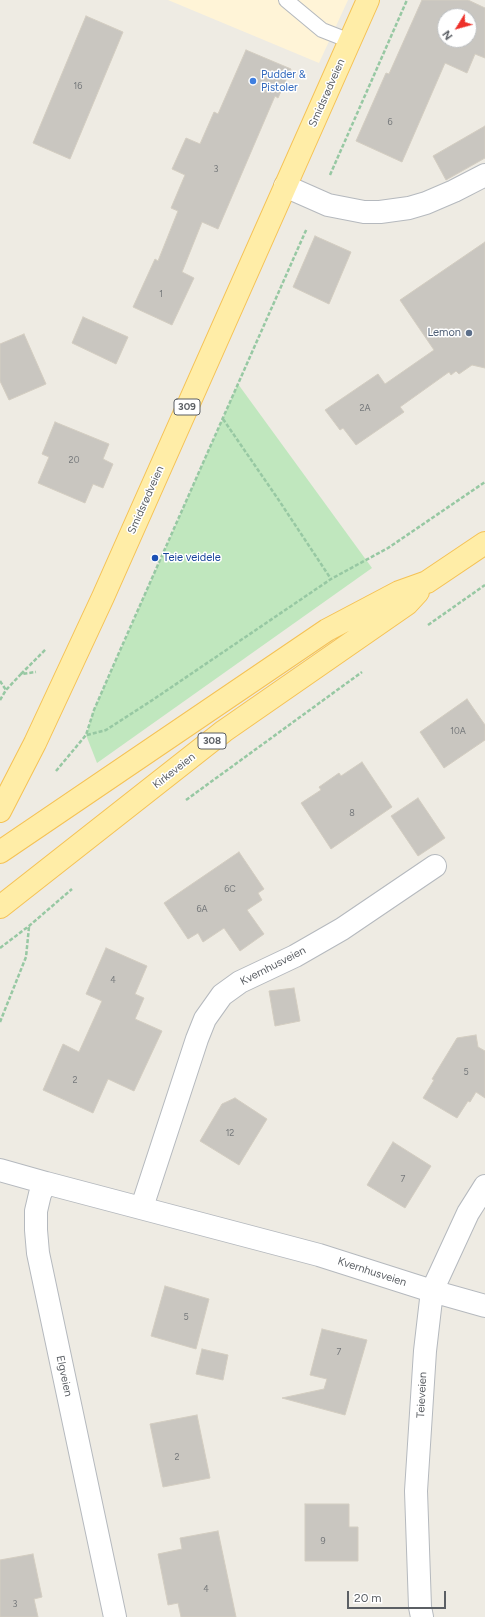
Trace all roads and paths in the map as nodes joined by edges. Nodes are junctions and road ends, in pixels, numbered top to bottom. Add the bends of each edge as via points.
1 (286, 0) edge
2 (368, 0) edge
3 (407, 0) edge
4 (350, 41) junction
5 (485, 175) edge
6 (285, 186) junction
7 (318, 201) junction
8 (223, 419) junction
9 (485, 482) edge
10 (485, 543) edge
11 (331, 579) junction
12 (427, 582) junction
13 (485, 585) edge
14 (427, 626) dead end
15 (68, 672) junction
16 (363, 672) dead end
17 (0, 681) edge
18 (6, 690) junction
19 (0, 700) edge
20 (86, 735) junction
21 (56, 770) dead end
22 (184, 801) dead end
23 (0, 811) edge
24 (0, 852) edge
25 (436, 866) dead end
26 (75, 887) dead end
27 (0, 907) edge
28 (29, 926) junction
29 (0, 948) edge
30 (0, 1022) edge
31 (0, 1170) edge
32 (46, 1183) junction
33 (485, 1186) edge
34 (142, 1208) junction
35 (432, 1291) junction
36 (485, 1306) edge
37 (115, 1617) edge
38 (422, 1617) edge

1 - 4 lane via 322,30
2 - 4 main road, Smidsrødveien / 309
3 - 7 path
4 - 6 main road, Smidsrødveien / 309
5 - 7 street via 454,191 409,208 364,212
6 - 7 street
6 - 15 main road, Smidsrødveien / 309
7 - 8 path
8 - 11 path
8 - 20 path via 94,710
9 - 11 path via 388,548
10 - 12 main road, Kirkeveien / 308
11 - 20 path via 106,730
12 - 24 main road, Kirkeveien / 308 via 399,592 327,630
12 - 27 main road, Kirkeveien / 308 via 407,604 224,732
13 - 14 path
15 - 18 path via 54,669 21,674
15 - 23 main road, Smidsrødveien / 309
16 - 22 path
17 - 18 path
18 - 19 path
20 - 21 path
25 - 34 street, Kvernhusveien via 342,929 295,956 240,982 222,995 205,1019 197,1039
26 - 28 path
28 - 29 path
28 - 30 path via 26,956
31 - 32 street
32 - 34 street, Kvernhusveien
32 - 37 street, Elgveien via 36,1211 38,1253
33 - 35 street, Teieveien via 468,1213
34 - 35 street, Kvernhusveien via 319,1255
35 - 36 street, Kvernhusveien
35 - 38 street, Teieveien via 425,1350 416,1491

